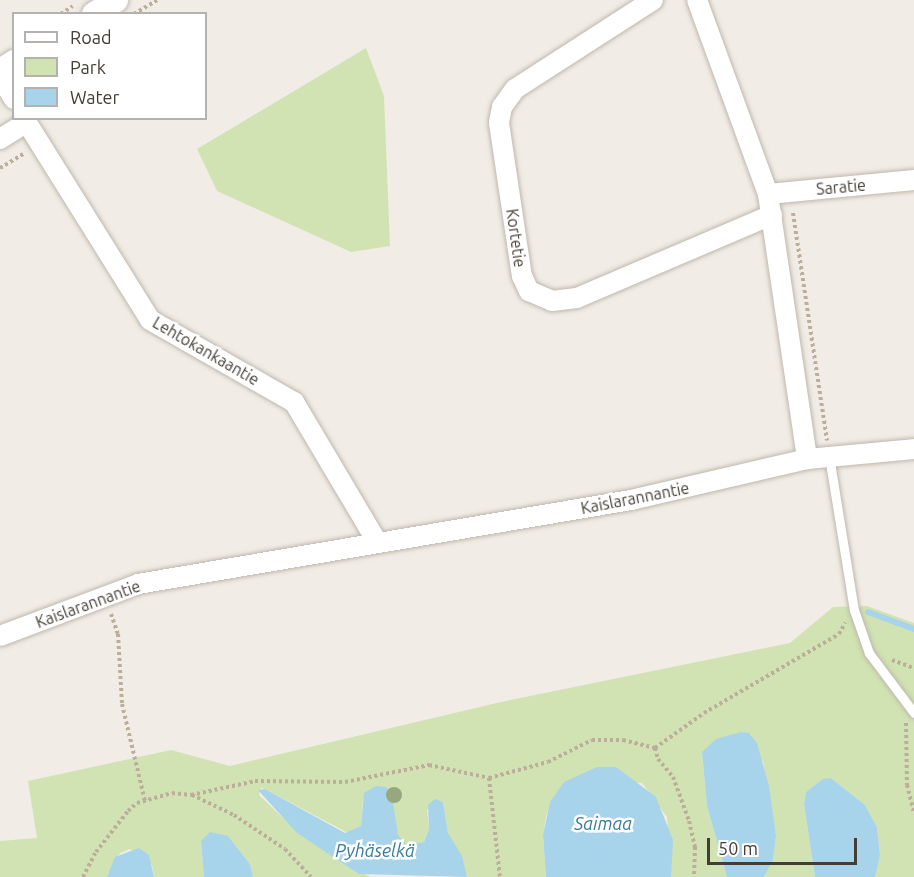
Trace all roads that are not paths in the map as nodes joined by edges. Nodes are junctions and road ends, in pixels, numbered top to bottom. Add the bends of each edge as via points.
1 (116, 0) edge
2 (653, 0) edge
3 (697, 0) edge
4 (97, 12) edge
5 (0, 76) edge
6 (12, 96) edge
7 (25, 121) edge
8 (0, 139) edge
9 (914, 180) edge
10 (768, 194) junction
11 (772, 215) junction
12 (914, 449) edge
13 (829, 456) junction
14 (807, 459) junction
15 (377, 542) junction
16 (0, 636) edge
17 (914, 713) edge

1 - 4 street
2 - 11 street, Kortetie via 514,89 502,107 499,123 522,276 529,291 552,301 577,298
3 - 10 street
5 - 6 street
7 - 8 street
7 - 15 street, Lehtokankaantie via 150,320 294,402
9 - 10 street, Saratie
10 - 11 street
11 - 14 street
12 - 13 street
13 - 14 street
13 - 17 lane via 854,610 869,653
14 - 15 street, Kaislarannantie via 631,500
15 - 16 street, Kaislarannantie via 138,584

